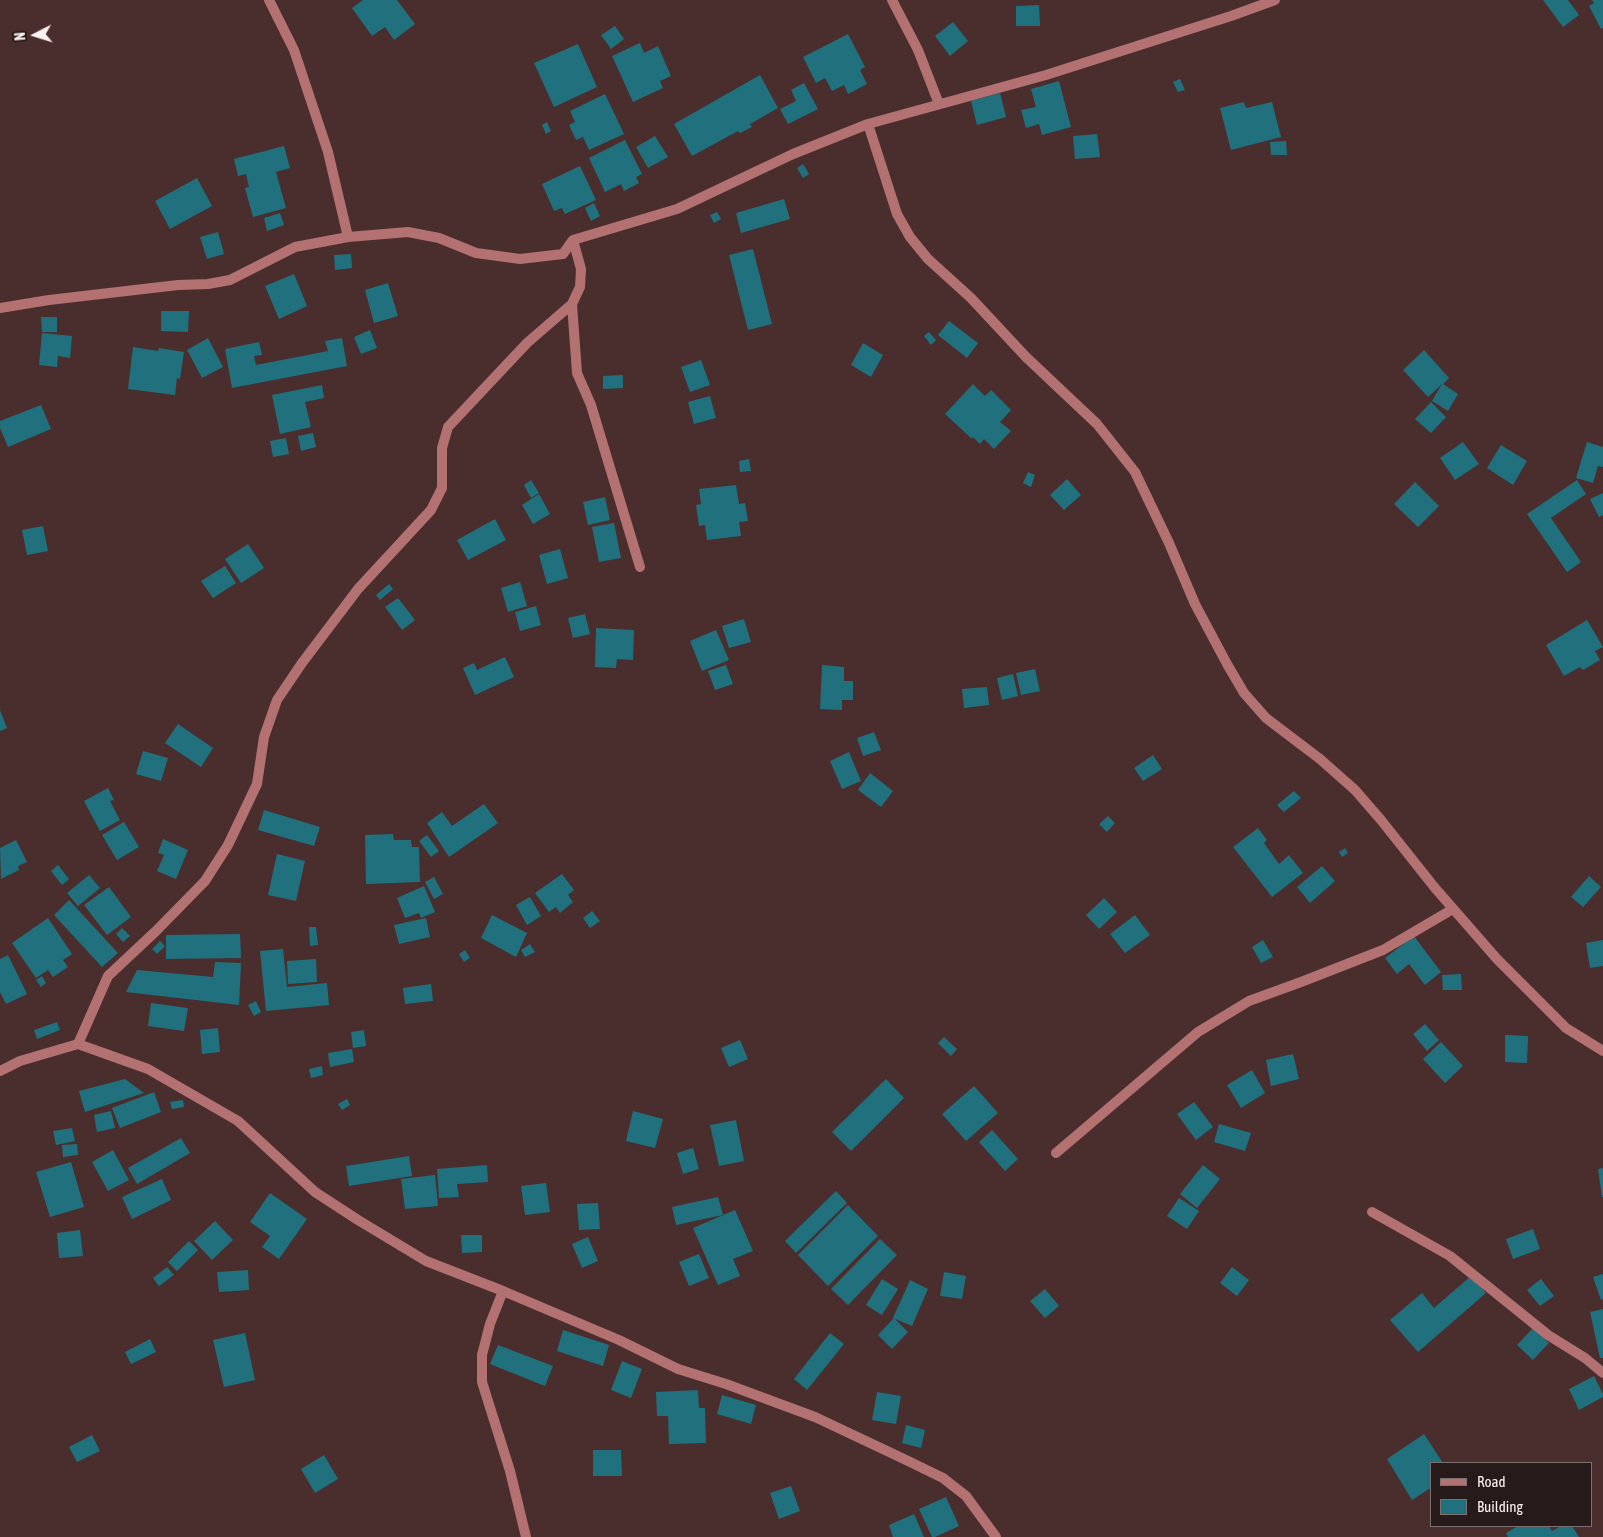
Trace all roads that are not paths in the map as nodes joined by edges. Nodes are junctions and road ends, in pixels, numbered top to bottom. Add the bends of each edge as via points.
1 (268, 0) edge
2 (892, 0) edge
3 (1275, 0) edge
4 (940, 104) junction
5 (868, 124) junction
6 (348, 237) junction
7 (573, 240) junction
8 (572, 304) junction
9 (0, 308) edge
10 (640, 568) dead end
11 (1454, 909) junction
12 (78, 1044) junction
13 (1603, 1051) edge
14 (0, 1071) edge
15 (1056, 1153) dead end
16 (1372, 1212) dead end
17 (503, 1291) junction
18 (1603, 1373) edge
19 (526, 1537) edge
20 (996, 1537) edge

1 - 6 street via 294,50 328,152
2 - 4 street via 918,50
3 - 4 street via 1046,75
4 - 5 street
5 - 7 street via 792,154 677,209
5 - 11 street via 897,214 910,237 1026,357 1097,424 1135,472 1195,604 1244,694 1266,718 1320,758 1355,790
6 - 7 street via 408,232 439,238 476,253 520,260 563,254
6 - 9 street via 295,247 230,280
7 - 8 street via 581,269 580,287
8 - 10 street via 577,373 591,405
8 - 12 street via 527,343 448,427 442,448 442,488 431,510 358,589 302,662 277,700 264,737 256,784 228,845 205,881 108,976
11 - 13 street via 1497,959 1566,1028
11 - 15 street via 1383,950 1249,1000 1206,1026
12 - 14 street via 20,1061
12 - 17 street via 148,1068 238,1121 315,1192 358,1220 426,1261
16 - 18 street via 1450,1256
17 - 19 street via 482,1355 482,1382 510,1471
17 - 20 street via 678,1369 815,1418 936,1474 966,1496

